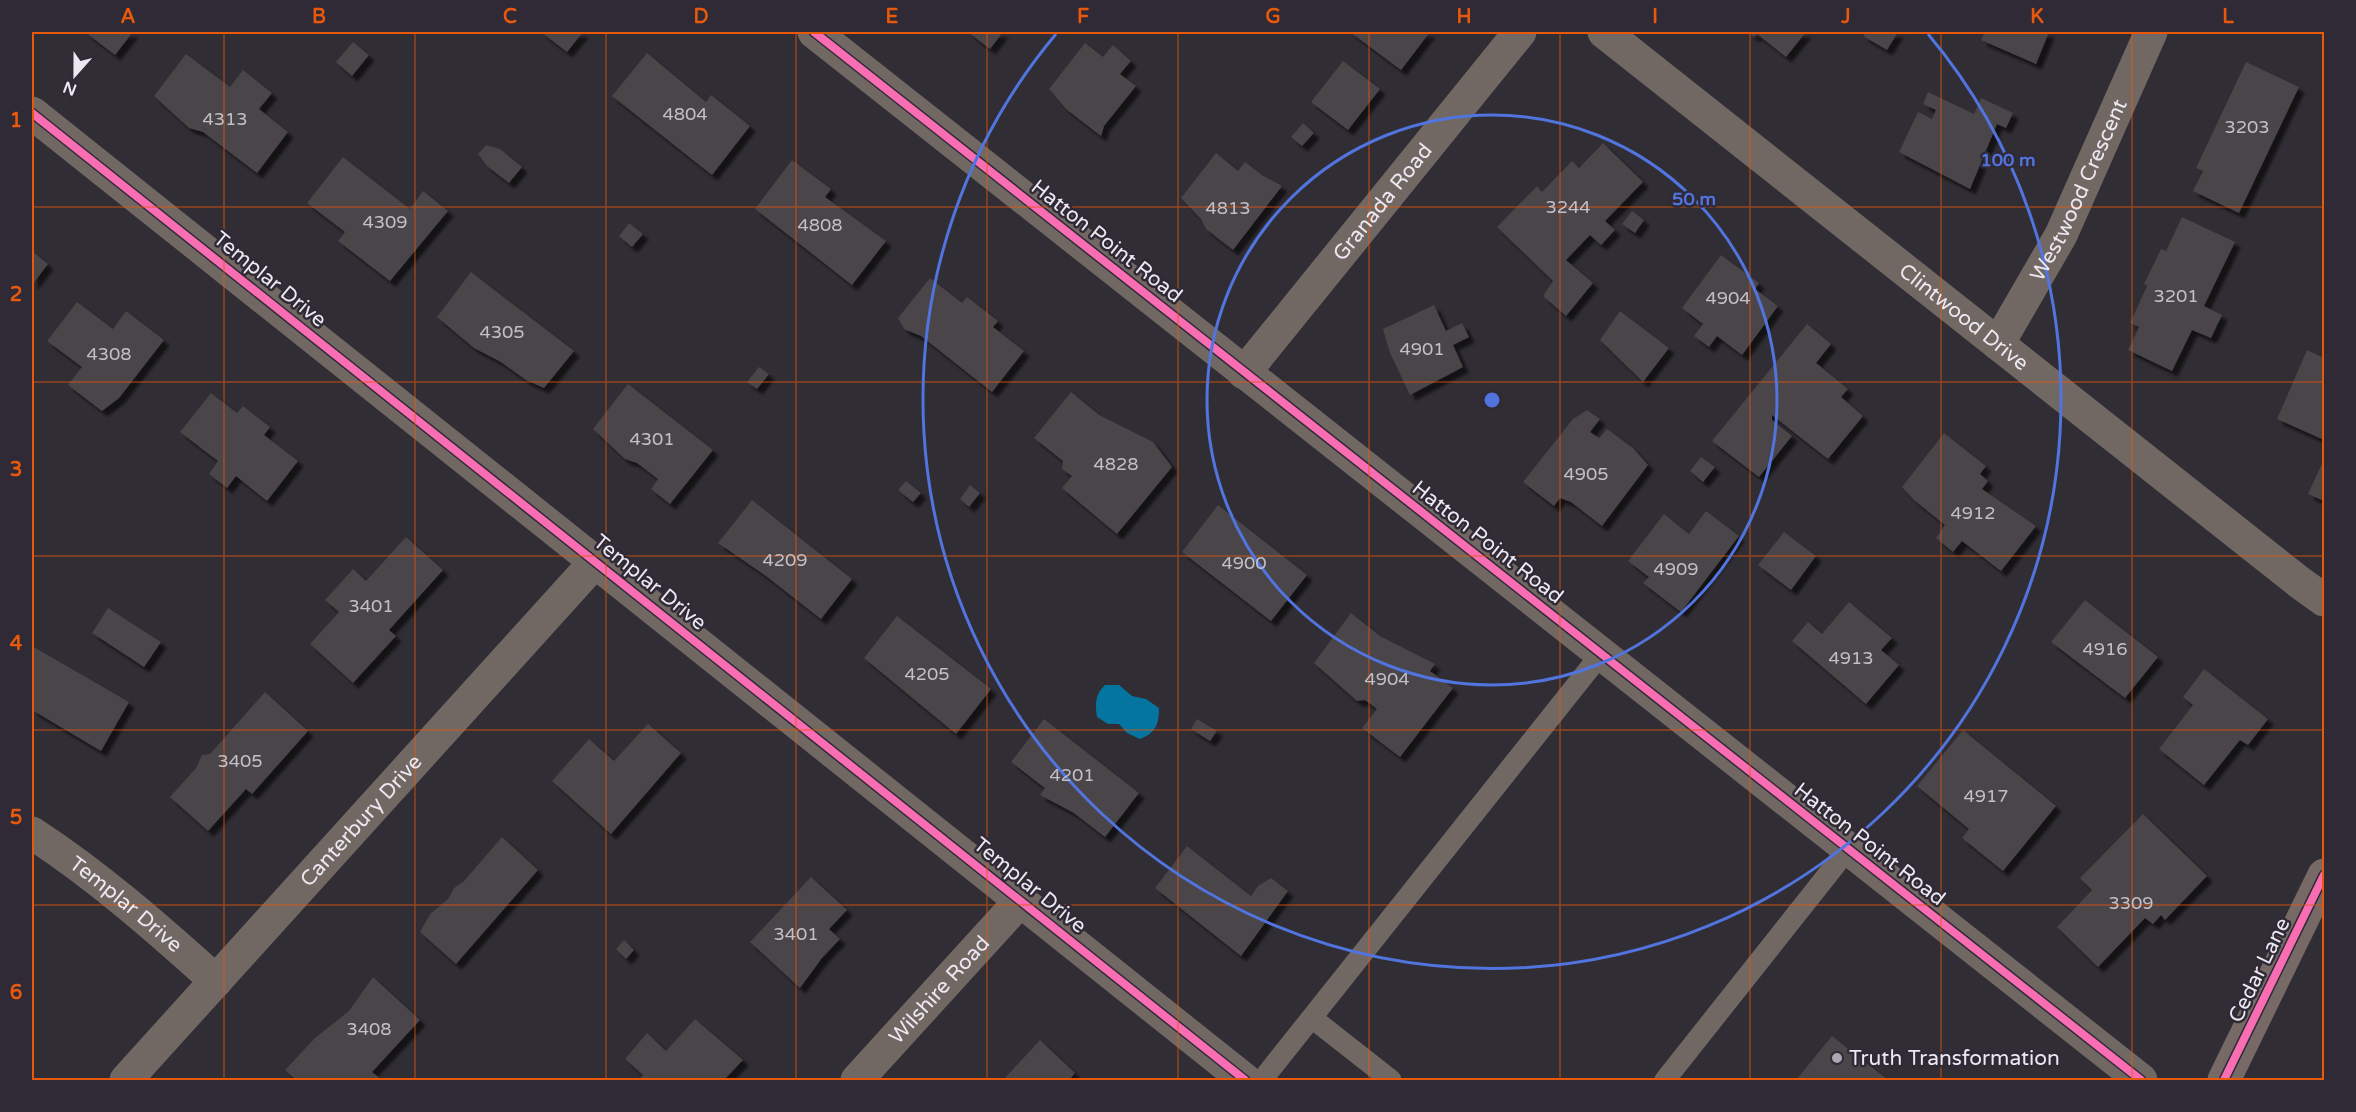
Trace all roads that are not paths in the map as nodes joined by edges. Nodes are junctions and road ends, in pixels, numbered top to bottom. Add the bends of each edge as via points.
1 (814, 32) edge
2 (1520, 32) edge
3 (1604, 32) edge
4 (2151, 32) edge
5 (32, 113) edge
6 (1998, 344) junction
7 (1244, 373) junction
8 (595, 562) junction
9 (2325, 600) edge
10 (1601, 654) junction
11 (32, 833) edge
12 (1848, 849) junction
13 (2325, 875) edge
14 (1020, 900) junction
15 (2317, 909) edge
16 (216, 981) junction
17 (1312, 1018) junction
18 (126, 1080) edge
19 (857, 1080) edge
20 (1245, 1080) edge
21 (1262, 1080) edge
22 (1391, 1080) edge
23 (1665, 1080) edge
24 (2141, 1080) edge
25 (2224, 1080) edge

1 - 7 street, Hatton Point Road
2 - 7 street, Granada Road
3 - 6 street, Clintwood Drive
4 - 6 street, Westwood Crescent via 2061,235
5 - 8 street, Templar Drive
6 - 9 street, Clintwood Drive
7 - 10 street, Hatton Point Road
8 - 14 street, Templar Drive
8 - 16 street, Canterbury Drive
10 - 12 street, Hatton Point Road
10 - 17 lane
11 - 16 street, Templar Drive via 141,914
12 - 23 lane
12 - 24 street, Hatton Point Road
13 - 15 main road, Cedar Lane
14 - 19 street, Wilshire Road
14 - 20 street, Templar Drive
15 - 25 main road, Cedar Lane
16 - 18 street, Canterbury Drive
17 - 21 lane
17 - 22 lane

